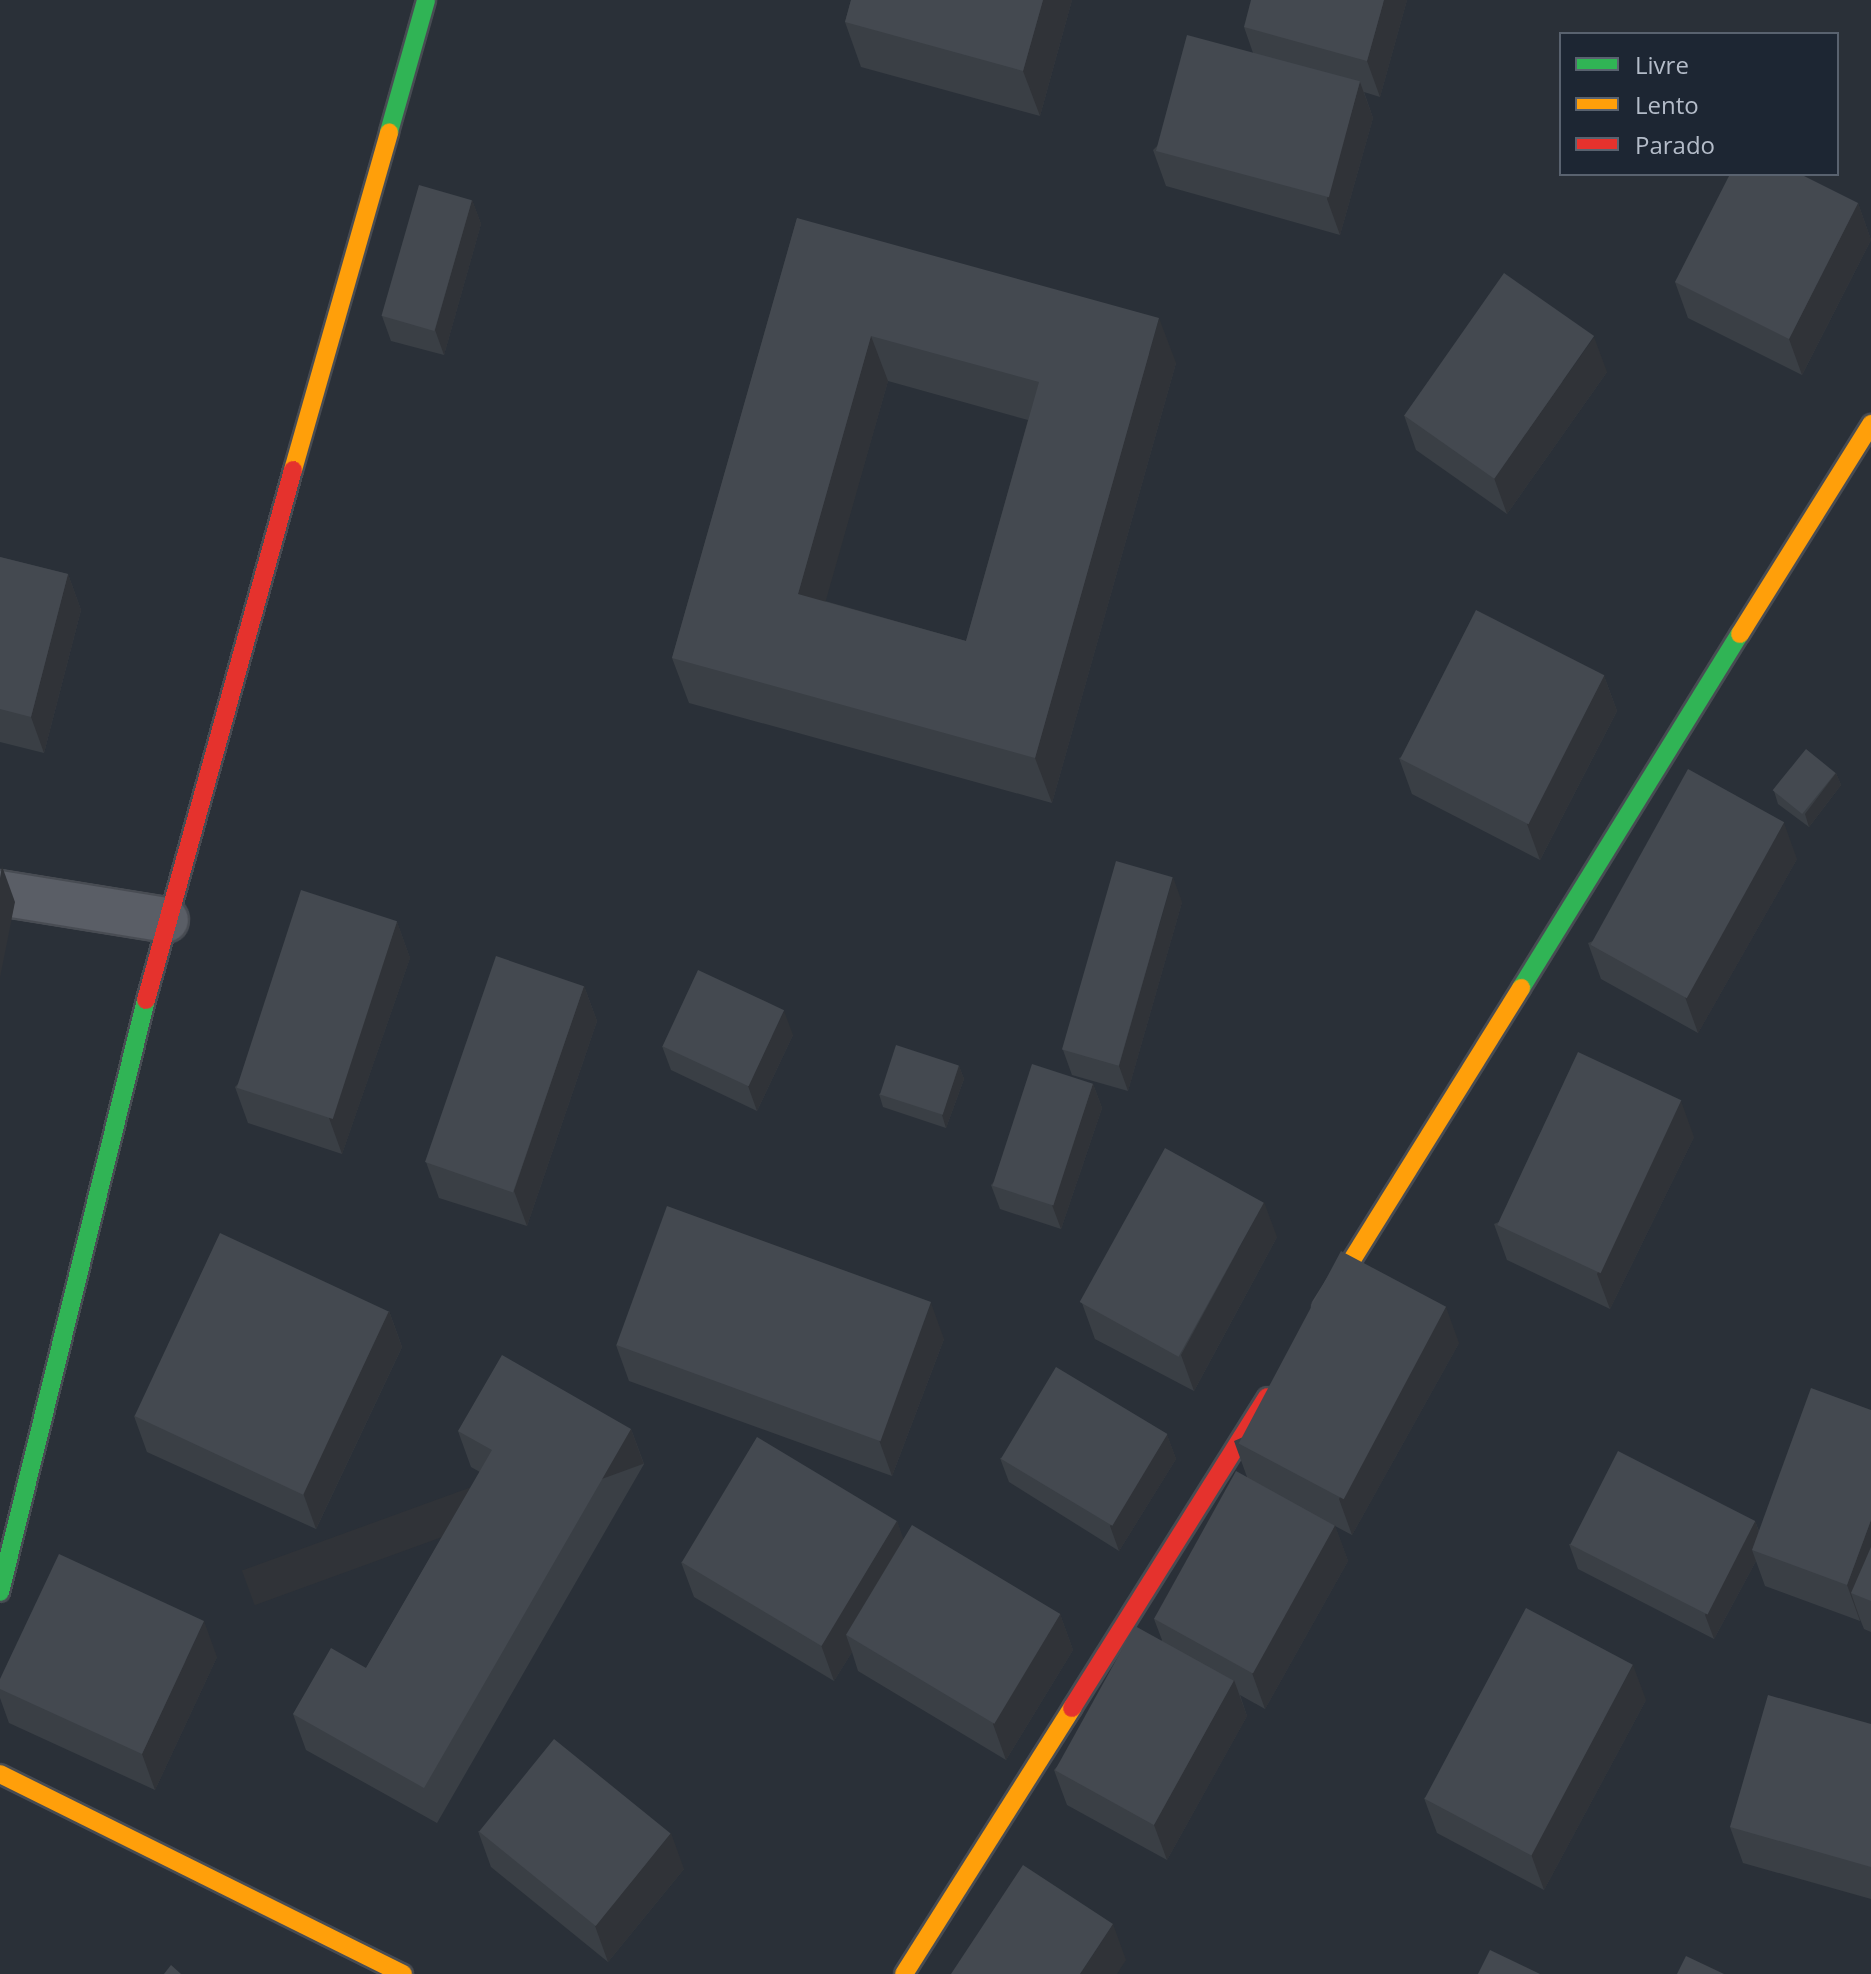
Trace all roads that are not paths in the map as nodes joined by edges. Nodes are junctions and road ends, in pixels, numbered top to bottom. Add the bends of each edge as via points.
1 (426, 0) edge
2 (1871, 424) edge
3 (0, 893) edge
4 (166, 920) junction
5 (1310, 1328) edge
6 (1276, 1382) edge
7 (0, 1592) edge
8 (0, 1774) edge
9 (403, 1974) edge
10 (904, 1974) edge

1 - 4 street
2 - 5 street
3 - 4 street
4 - 7 street
6 - 10 street
8 - 9 street

